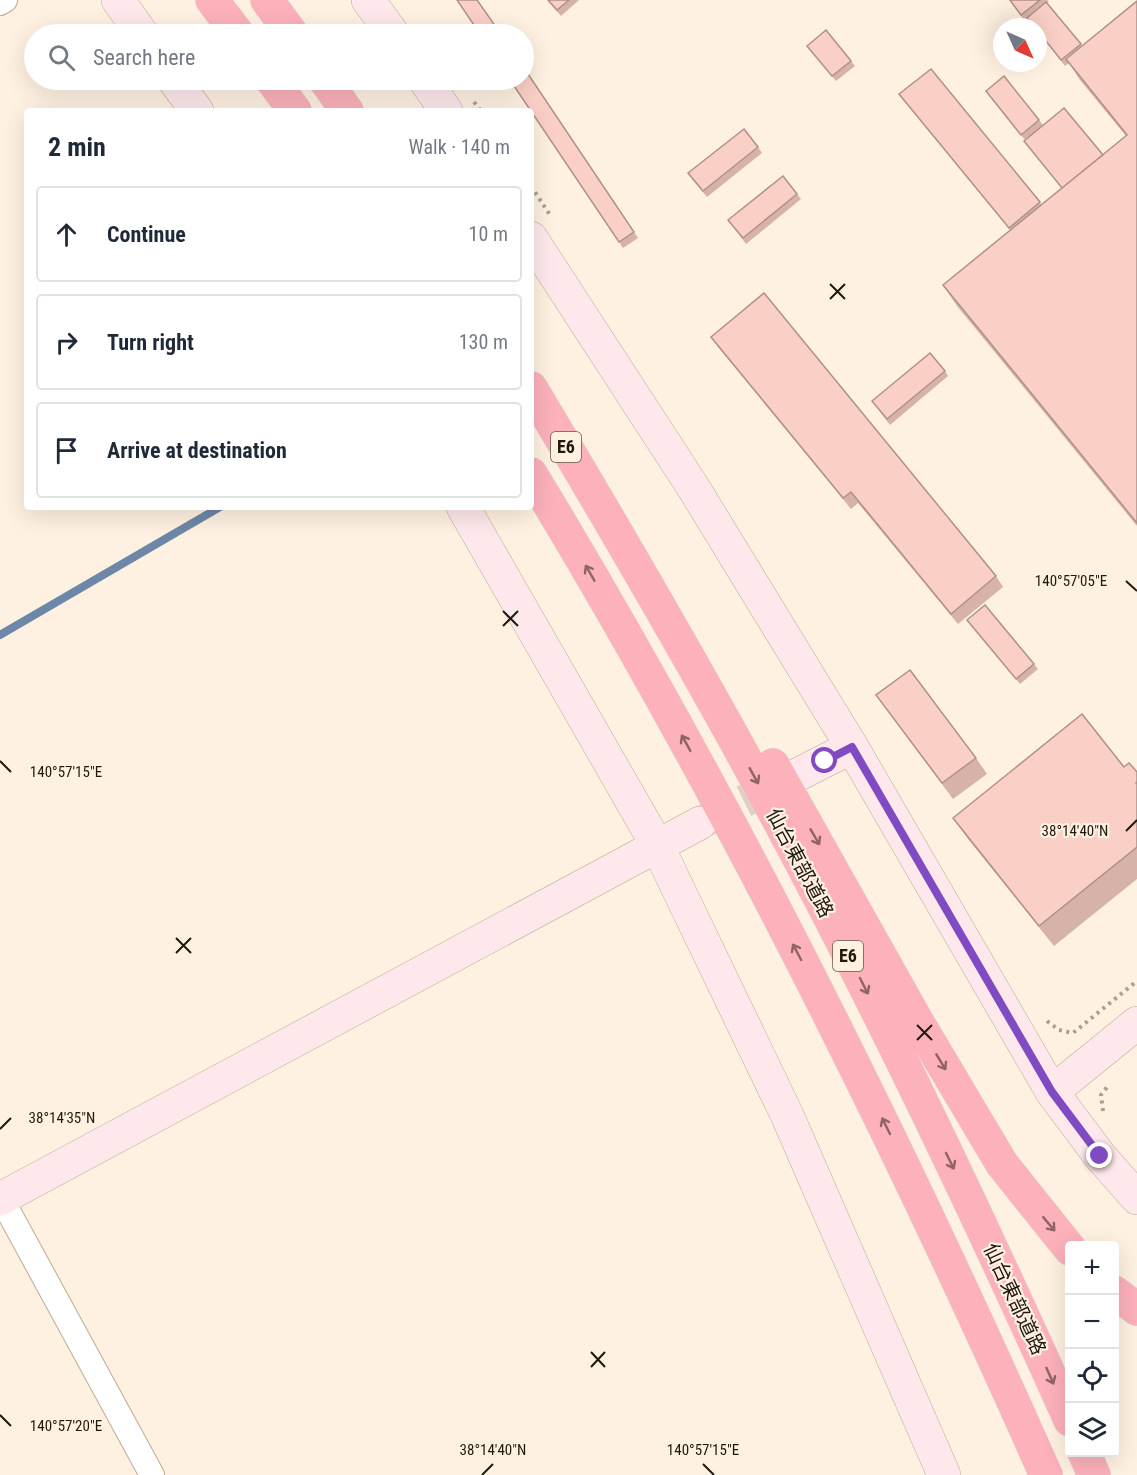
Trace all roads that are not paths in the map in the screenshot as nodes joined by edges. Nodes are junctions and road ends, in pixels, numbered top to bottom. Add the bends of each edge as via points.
1 (5, 0) edge
2 (118, 0) edge
3 (212, 0) edge
4 (267, 0) edge
5 (368, 0) edge
6 (0, 3) edge
7 (135, 24) edge
8 (230, 24) edge
9 (285, 24) edge
10 (386, 24) edge
11 (181, 90) edge
12 (279, 90) edge
13 (331, 90) edge
14 (432, 90) edge
15 (195, 108) edge
16 (293, 108) edge
17 (345, 108) edge
18 (444, 108) edge
19 (534, 243) edge
20 (534, 393) edge
21 (534, 479) edge
22 (601, 506) junction
23 (464, 510) edge
24 (852, 747) junction
25 (796, 775) tunnel mouth
26 (700, 823) tunnel mouth
27 (657, 845) junction
28 (1137, 1023) edge
29 (1052, 1092) junction
30 (1137, 1198) edge
31 (1, 1199) edge
32 (930, 1216) junction
33 (1065, 1243) edge
34 (1118, 1295) edge
35 (1137, 1309) edge
36 (1065, 1409) edge
37 (1086, 1457) edge
38 (152, 1475) edge
39 (944, 1475) edge
40 (1025, 1475) edge
41 (1046, 1475) edge
42 (1094, 1475) edge

1 - 6 street
2 - 7 street
3 - 8 highway
4 - 9 highway
5 - 10 street
11 - 15 street
12 - 16 highway
13 - 17 highway
14 - 18 street
19 - 24 street via 693,487
20 - 22 highway, 仙台東部道路 / E6
32 -> 21 highway, E6 via 715,795
22 -> 33 highway via 698,644 773,765 917,1022 1002,1164
22 -> 36 highway, 仙台東部道路 / E6 via 818,895 965,1193
23 - 27 street
24 - 25 street
24 - 29 street
26 - 27 street
27 - 31 street
27 - 39 street via 787,1115
28 - 29 street
29 - 30 street
31 - 38 street
32 - 40 highway via 995,1404
32 - 41 highway, E6
34 - 35 highway
37 - 42 highway

